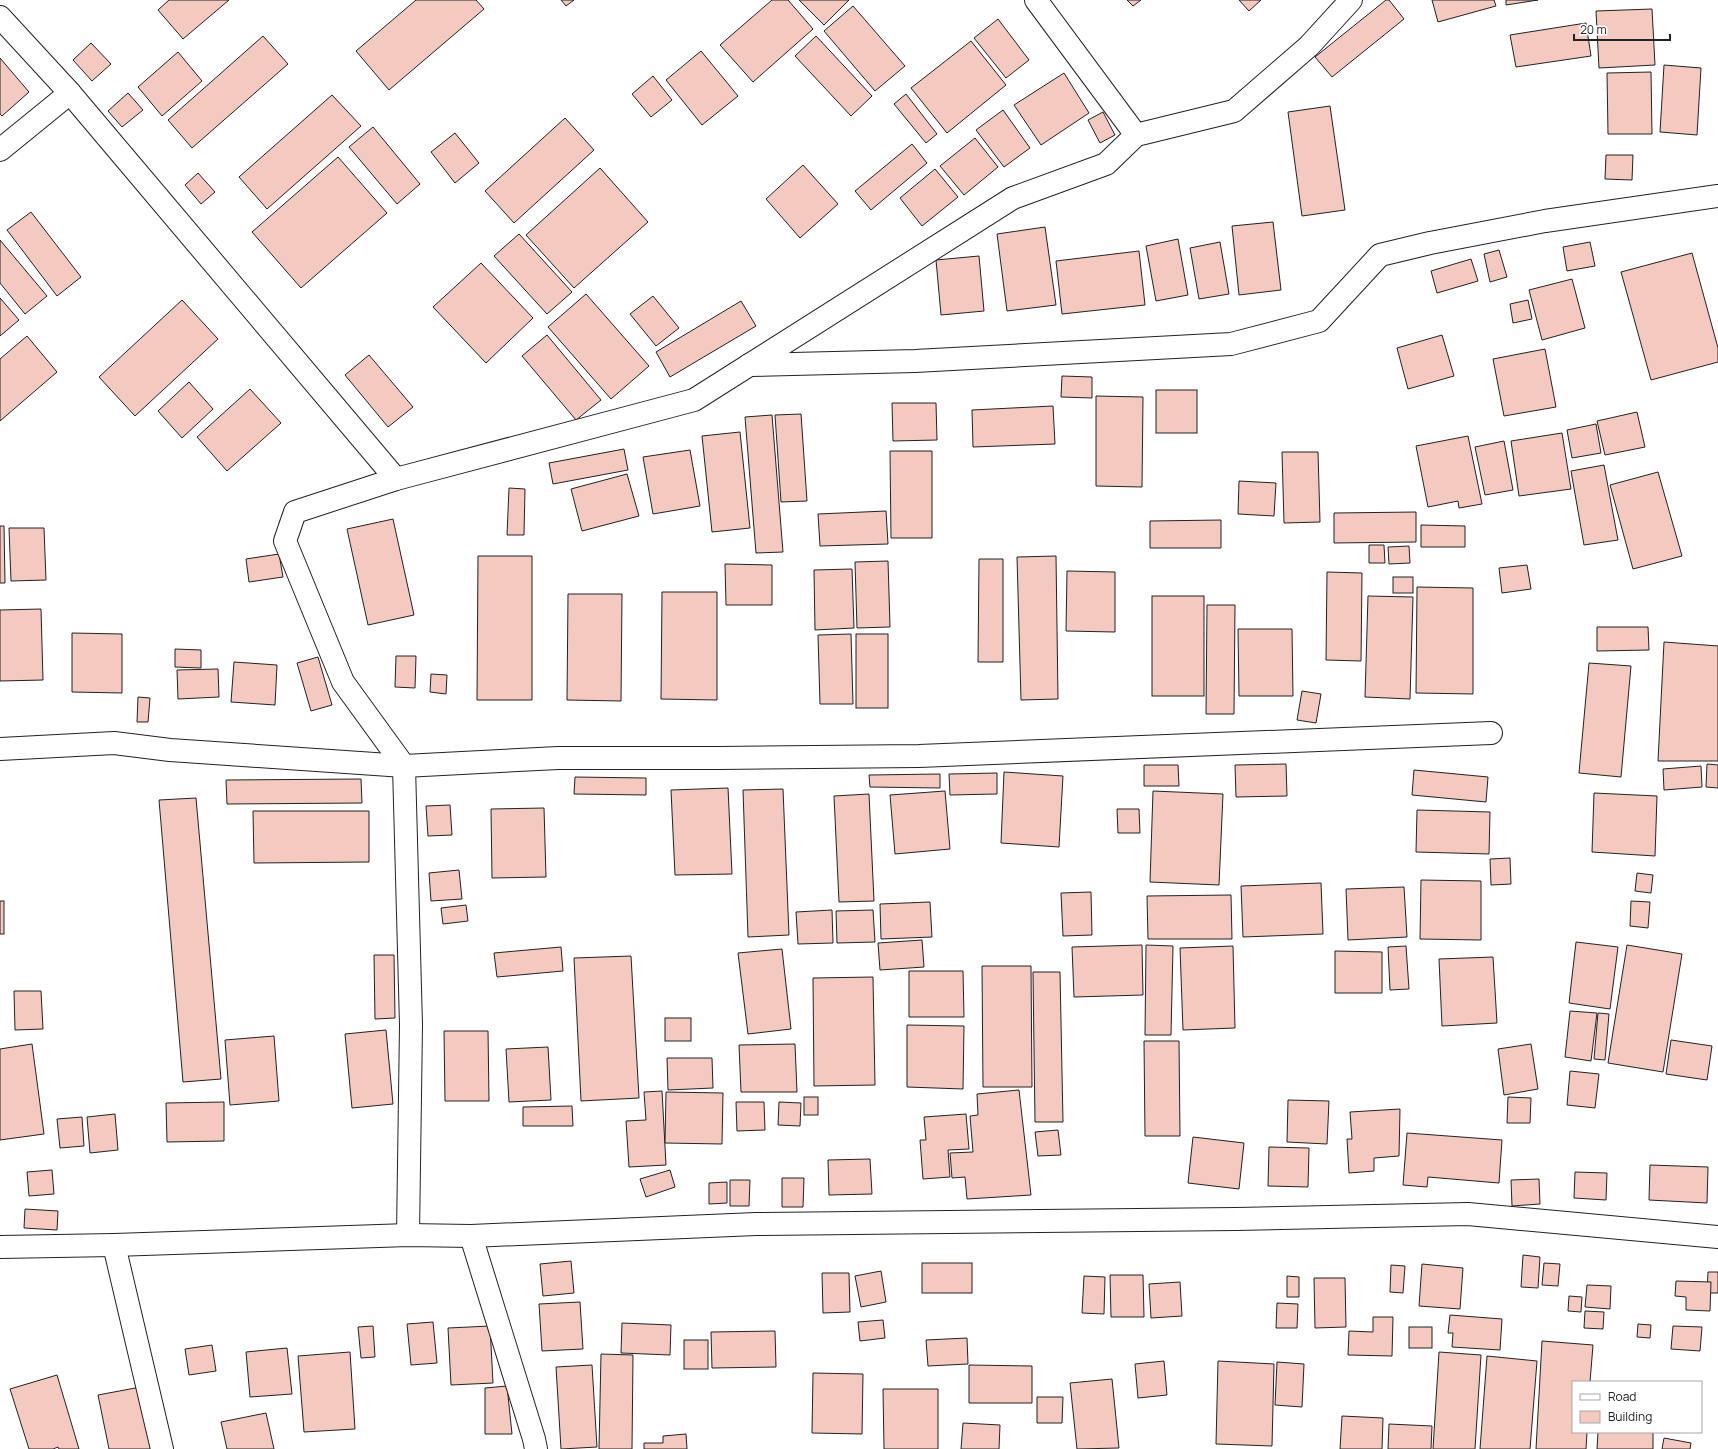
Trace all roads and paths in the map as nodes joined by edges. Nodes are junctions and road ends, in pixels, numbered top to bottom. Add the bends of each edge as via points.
1 (1036, 0) edge
2 (1351, 0) edge
3 (0, 17) edge
4 (70, 93) junction
5 (1136, 135) junction
6 (0, 150) edge
7 (1718, 196) edge
8 (749, 365) junction
9 (396, 479) junction
10 (1492, 733) dead end
11 (0, 749) edge
12 (404, 766) junction
13 (408, 1235) junction
14 (471, 1236) junction
15 (1718, 1237) edge
16 (114, 1245) junction
17 (0, 1247) edge
18 (162, 1449) edge
19 (536, 1449) edge

1 - 5 street
2 - 5 street via 1309,46 1234,111
3 - 4 street
4 - 6 street
4 - 9 street
5 - 8 street via 1106,164 1013,198
7 - 8 street via 1545,221 1380,255 1319,321 1231,344 915,361
8 - 9 street via 694,400
9 - 12 street via 295,512 285,541 343,682
10 - 12 street via 920,756 558,758
11 - 12 street via 114,743 170,750
12 - 13 street via 411,1025
13 - 14 street
13 - 16 street
14 - 15 street via 756,1224 1468,1214
14 - 19 street
16 - 17 street
16 - 18 street

